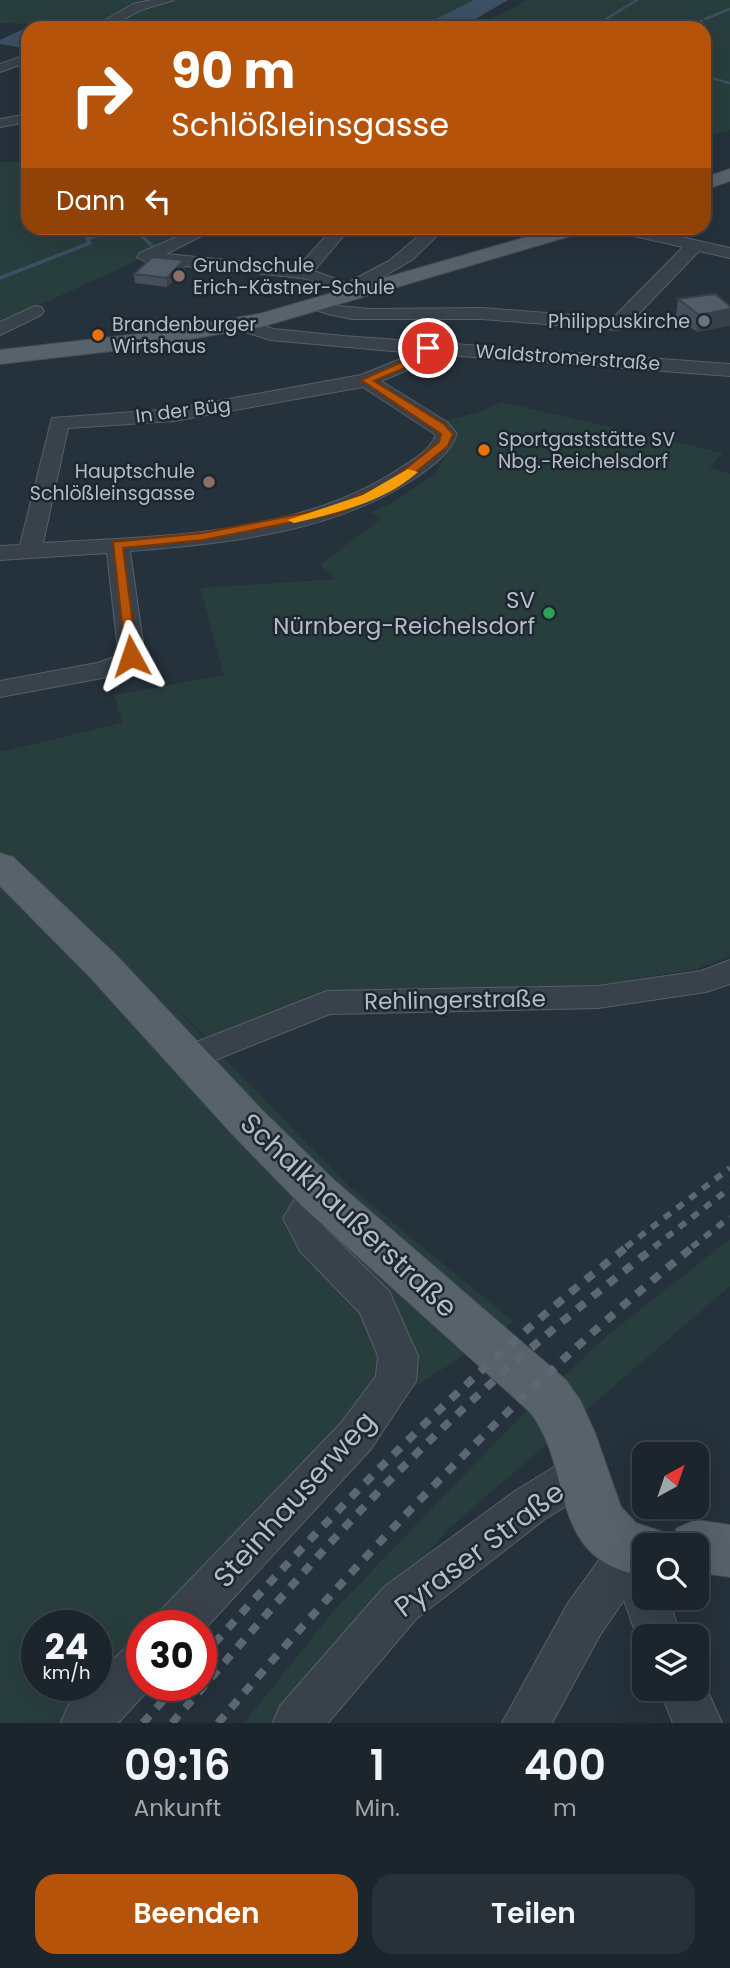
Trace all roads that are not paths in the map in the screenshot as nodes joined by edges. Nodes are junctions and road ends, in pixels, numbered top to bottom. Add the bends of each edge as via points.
1 (168, 0) edge
2 (111, 21) edge
3 (21, 60) edge
4 (0, 68) edge
5 (21, 119) edge
6 (0, 123) edge
7 (730, 175) edge
8 (711, 182) edge
9 (194, 235) edge
10 (336, 235) edge
11 (430, 235) edge
12 (553, 235) edge
13 (650, 235) edge
14 (694, 246) junction
15 (730, 253) edge
16 (302, 273) junction
17 (350, 292) junction
18 (319, 305) junction
19 (35, 311) dead end
20 (241, 324) junction
21 (0, 329) edge
22 (428, 348) junction
23 (0, 357) edge
24 (730, 370) edge
25 (366, 380) junction
26 (117, 545) junction
27 (30, 550) junction
28 (0, 552) edge
29 (0, 689) edge
30 (0, 865) edge
31 (730, 971) edge
32 (188, 1059) junction
33 (318, 1193) junction
34 (582, 1473) junction
35 (709, 1548) edge
36 (730, 1551) edge
37 (632, 1561) edge
38 (632, 1580) edge
39 (192, 1610) edge
40 (126, 1680) edge
41 (688, 1701) edge
42 (85, 1723) edge
43 (297, 1723) edge
44 (526, 1723) edge
45 (698, 1723) edge

1 - 2 street
3 - 4 street
5 - 6 street
7 - 8 main road
9 - 16 street via 146,257
10 - 16 street
11 - 17 street via 380,276
12 - 17 main road
13 - 14 street
14 - 15 street
14 - 18 street via 618,324 462,313 369,313
16 - 17 street
17 - 18 main road
18 - 20 main road
19 - 21 street
20 - 22 street, Waldstromerstraße via 270,334
20 - 23 main road
22 - 24 street, Waldstromerstraße
22 - 25 street, In der Büg via 422,357
25 - 26 street via 447,434 444,444 392,486 334,510 288,521
25 - 27 street, In der Büg via 174,415 59,422
26 - 27 street
26 - 29 street via 130,642 128,661
27 - 28 street
30 - 32 main road, Schalkhaußerstraße via 102,965
31 - 32 street, Rehlingerstraße via 706,981 598,997 327,1003
32 - 33 main road, Schalkhaußerstraße
33 - 34 main road, Schalkhaußerstraße via 548,1395 562,1416
33 - 39 street, Steinhauserweg via 302,1218 305,1228 375,1303 398,1356 396,1381 356,1436
34 - 37 main road, Schalkhaußerstraße via 597,1518
34 - 43 street, Pyraser Straße via 530,1505 400,1603
35 - 36 main road
38 - 44 street via 584,1619
40 - 42 street
41 - 45 street

